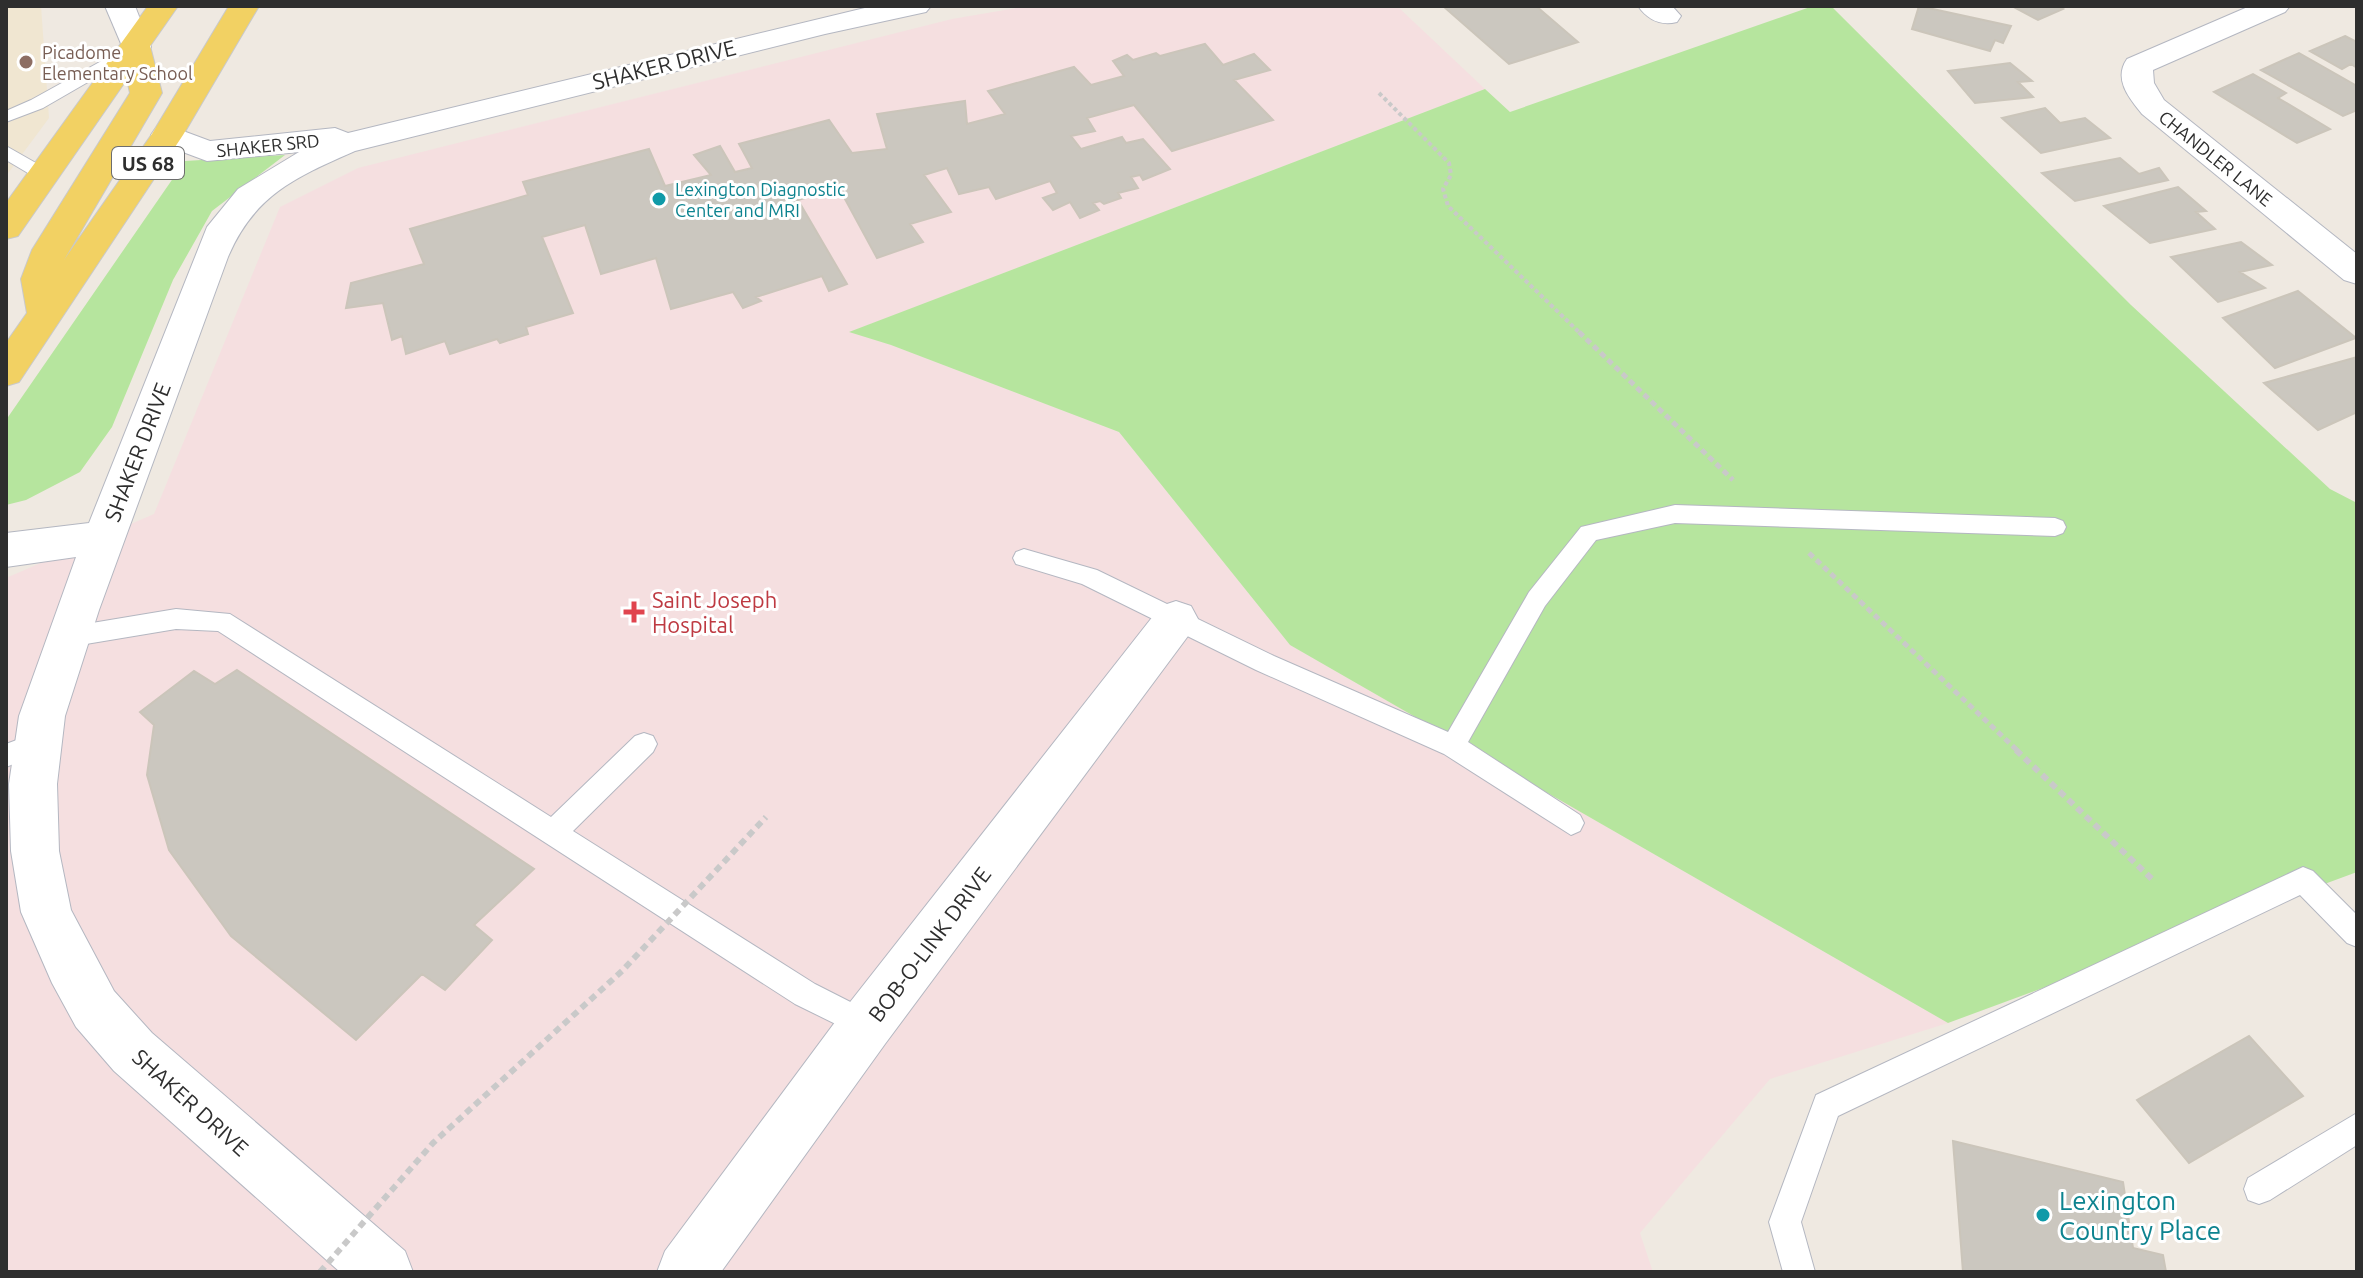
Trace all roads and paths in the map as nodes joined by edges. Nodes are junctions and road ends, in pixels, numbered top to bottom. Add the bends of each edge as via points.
1 (120, 6) edge
2 (163, 6) edge
3 (244, 6) edge
4 (916, 6) edge
5 (2275, 6) edge
6 (136, 47) junction
7 (6, 117) edge
8 (373, 134) junction
9 (167, 135) junction
10 (6, 152) edge
11 (44, 175) junction
12 (6, 228) edge
13 (2357, 272) edge
14 (45, 315) junction
15 (6, 372) edge
16 (2055, 527) dead end
17 (105, 537) junction
18 (6, 550) edge
19 (1024, 558) dead end
20 (1176, 619) junction
21 (68, 637) junction
22 (644, 744) dead end
23 (1453, 746) junction
24 (22, 750) edge
25 (766, 817) dead end
26 (1571, 823) dead end
27 (553, 833) junction
28 (2357, 934) edge
29 (866, 1025) junction
30 (2357, 1128) edge
31 (2259, 1189) dead end
32 (320, 1272) edge
33 (384, 1272) edge
34 (686, 1272) edge
35 (1799, 1272) edge

1 - 6 street
2 - 6 main road
3 - 9 main road, US 68
4 - 8 street, SHAKER DRIVE
5 - 13 street, CHANDLER LANE via 2156,56 2138,66 2135,77 2153,107
6 - 7 lane
6 - 11 main road
6 - 14 main road via 146,93 50,250 39,279
8 - 9 street, SHAKER SRD via 216,151
8 - 17 street, SHAKER DRIVE via 274,179 226,223
9 - 14 main road, US 68
10 - 11 lane
11 - 12 main road
14 - 15 main road, US 68
16 - 23 lane via 1675,514 1589,533 1537,599
17 - 18 street
17 - 21 street, SHAKER DRIVE
19 - 20 lane via 1089,577
20 - 23 lane
20 - 29 street, BOB-O-LINK DRIVE
21 - 24 street, SHAKER DRIVE via 42,716
21 - 27 lane via 176,619 222,621
22 - 27 lane
23 - 26 lane
24 - 33 street, SHAKER DRIVE via 33,784 35,851 46,912 95,1009 133,1052
25 - 32 path, bridge via 622,971 433,1143
27 - 29 lane via 805,994
28 - 35 lane via 2303,880 1827,1106 1785,1222
29 - 34 street, BOB-O-LINK DRIVE
30 - 31 lane

